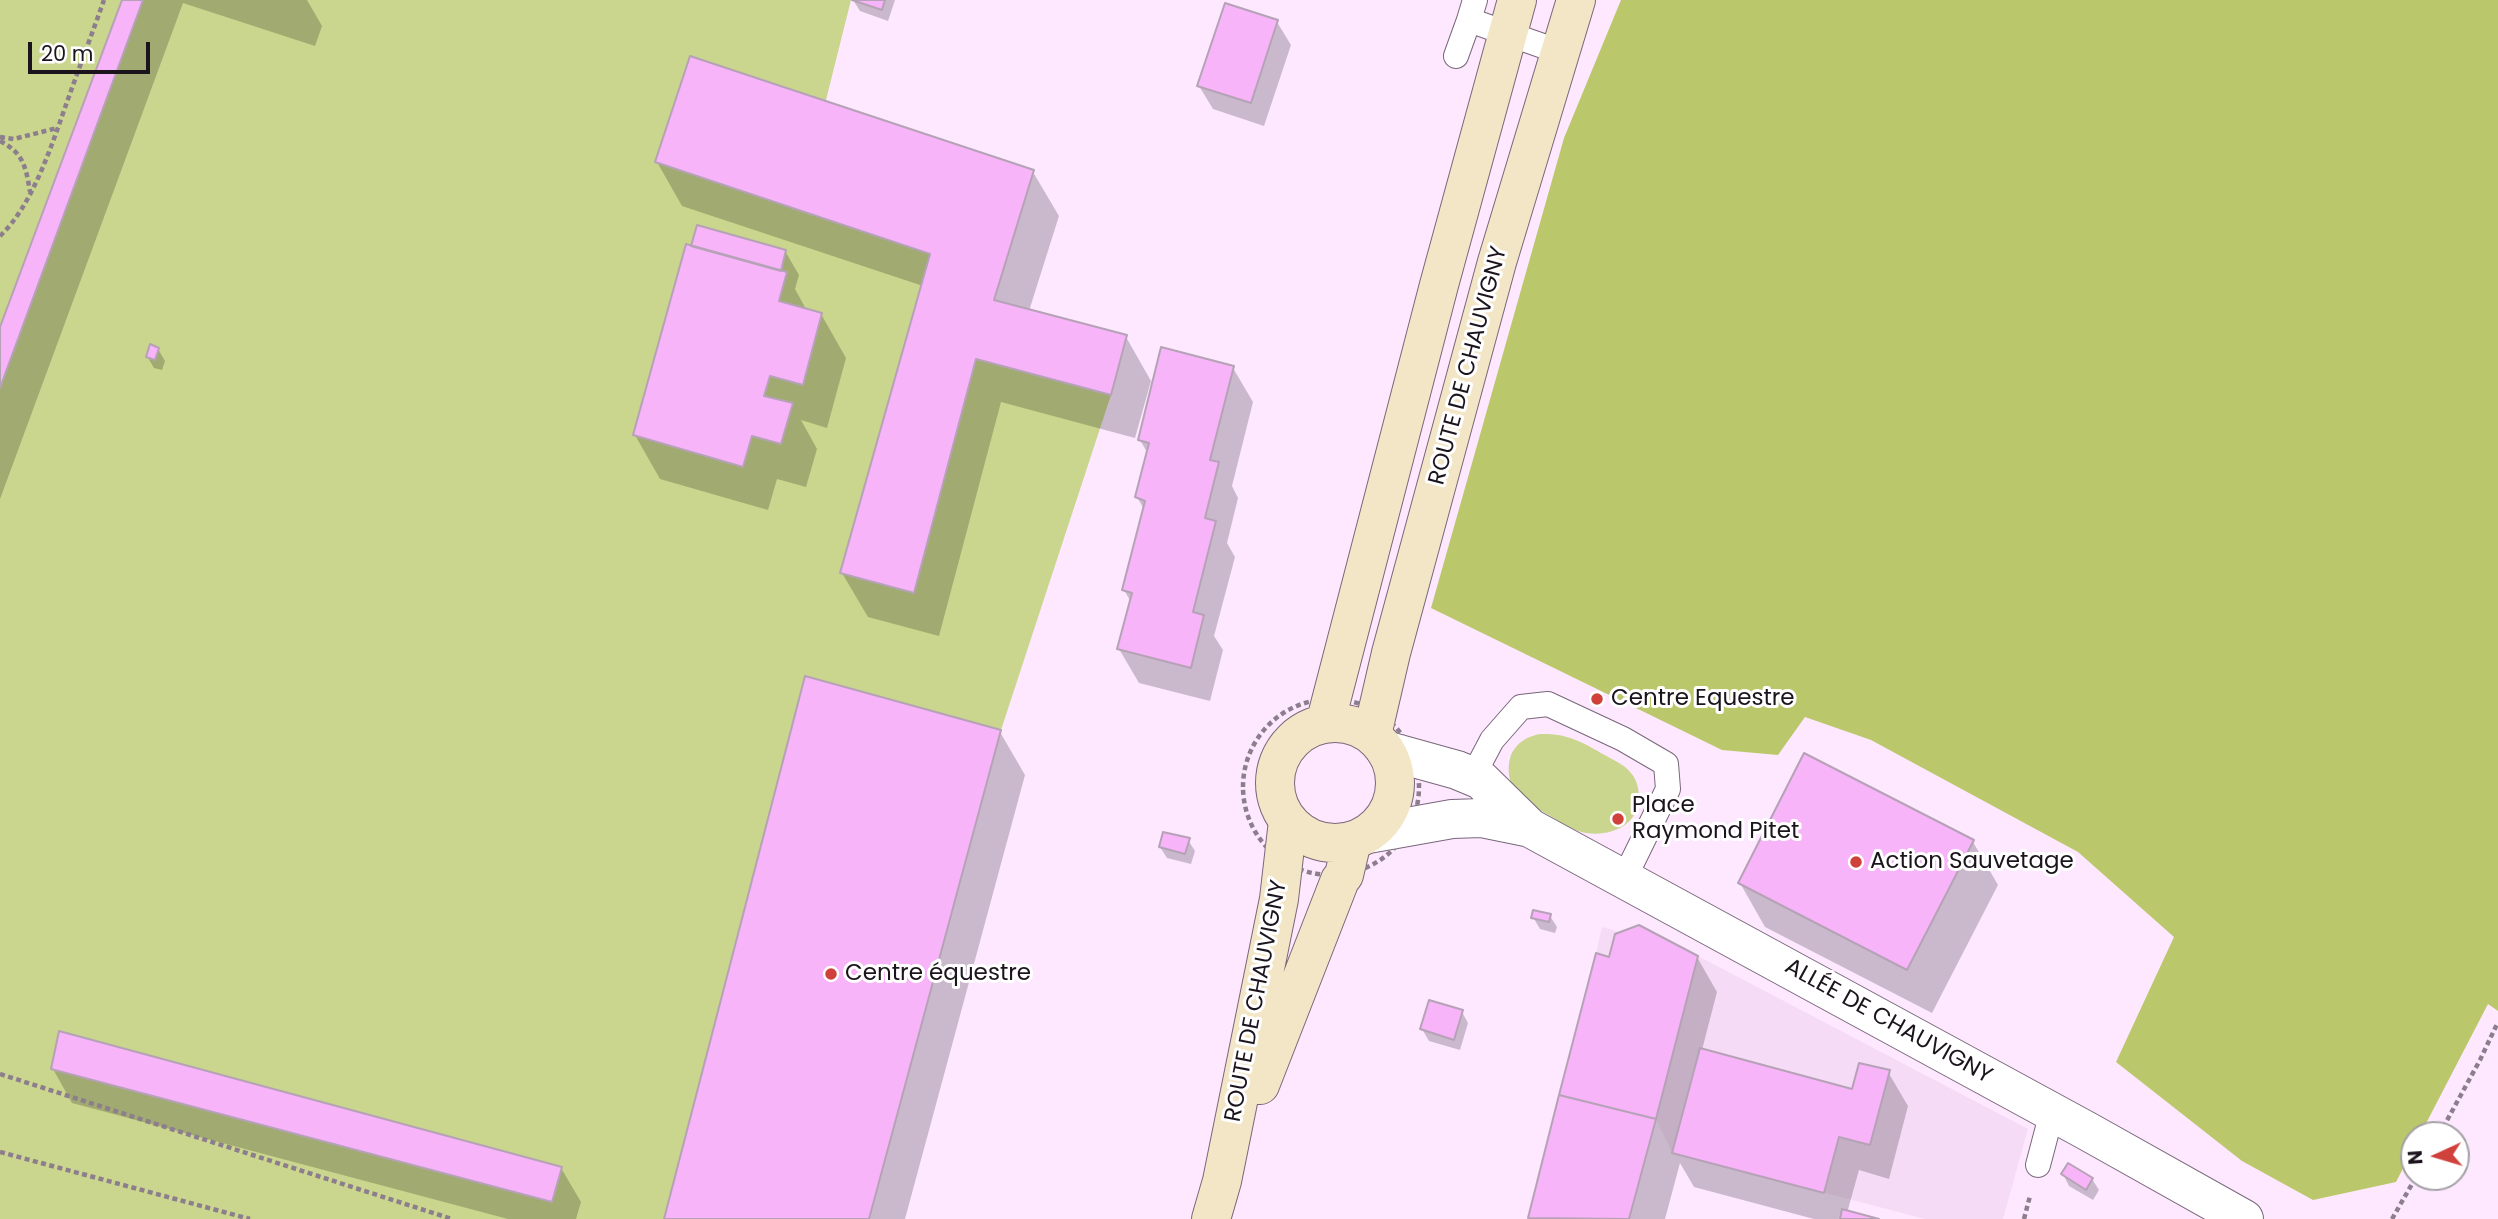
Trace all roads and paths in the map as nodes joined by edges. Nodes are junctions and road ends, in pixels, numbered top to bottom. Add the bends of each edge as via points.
1 (104, 0) edge
2 (1576, 0) edge
3 (1472, 10) edge
4 (1511, 17) edge
5 (1560, 52) junction
6 (1457, 56) dead end
7 (58, 128) junction
8 (0, 139) edge
9 (30, 193) junction
10 (0, 236) edge
11 (1328, 711) junction
12 (1387, 738) junction
13 (1473, 776) junction
14 (1288, 821) junction
15 (1410, 828) junction
16 (1530, 828) junction
17 (1354, 850) junction
18 (1282, 861) junction
19 (1625, 879) junction
20 (2498, 1022) edge
21 (0, 1074) edge
22 (2052, 1112) junction
23 (2447, 1121) edge
24 (0, 1152) edge
25 (2038, 1165) dead end
26 (1222, 1181) junction
27 (2408, 1191) edge
28 (250, 1219) edge
29 (452, 1219) edge
30 (1211, 1219) edge
31 (2245, 1219) edge
32 (2392, 1219) edge

1 - 7 path
2 - 5 main road, ROUTE DE CHAUVIGNY
3 - 4 lane
3 - 6 lane
4 - 5 lane
4 - 11 main road, ROUTE DE CHAUVIGNY
5 - 12 main road, ROUTE DE CHAUVIGNY via 1494,273 1391,653
7 - 8 path
7 - 9 path
8 - 9 path via 25,165
9 - 10 path
11 - 12 main road
11 - 12 path via 1356,701
11 - 14 main road via 1292,741 1278,764 1275,791
11 - 18 path via 1306,701 1282,712 1263,730 1249,753 1243,799 1250,823
12 - 12 path via 1406,739 1393,723
12 - 13 street, ALLÉE DE CHAUVIGNY
12 - 15 path via 1420,781
12 - 17 main road via 1394,796 1384,818
13 - 16 street, ALLÉE DE CHAUVIGNY
13 - 19 lane via 1492,740 1521,707 1548,704 1623,738 1666,764 1668,789
14 - 17 main road via 1317,841
14 - 18 main road, ROUTE DE CHAUVIGNY
15 - 16 street, ALLÉE DE CHAUVIGNY via 1481,818
15 - 17 street, ALLÉE DE CHAUVIGNY
15 - 17 path via 1383,859 1364,869
16 - 19 street, ALLÉE DE CHAUVIGNY
17 - 18 path via 1323,875
17 - 26 main road, ROUTE DE CHAUVIGNY
18 - 26 main road, ROUTE DE CHAUVIGNY via 1279,899
19 - 22 street, ALLÉE DE CHAUVIGNY
20 - 23 path
21 - 29 path
22 - 25 lane
22 - 31 street, ALLÉE DE CHAUVIGNY
24 - 28 path
26 - 30 main road, ROUTE DE CHAUVIGNY
27 - 32 path

